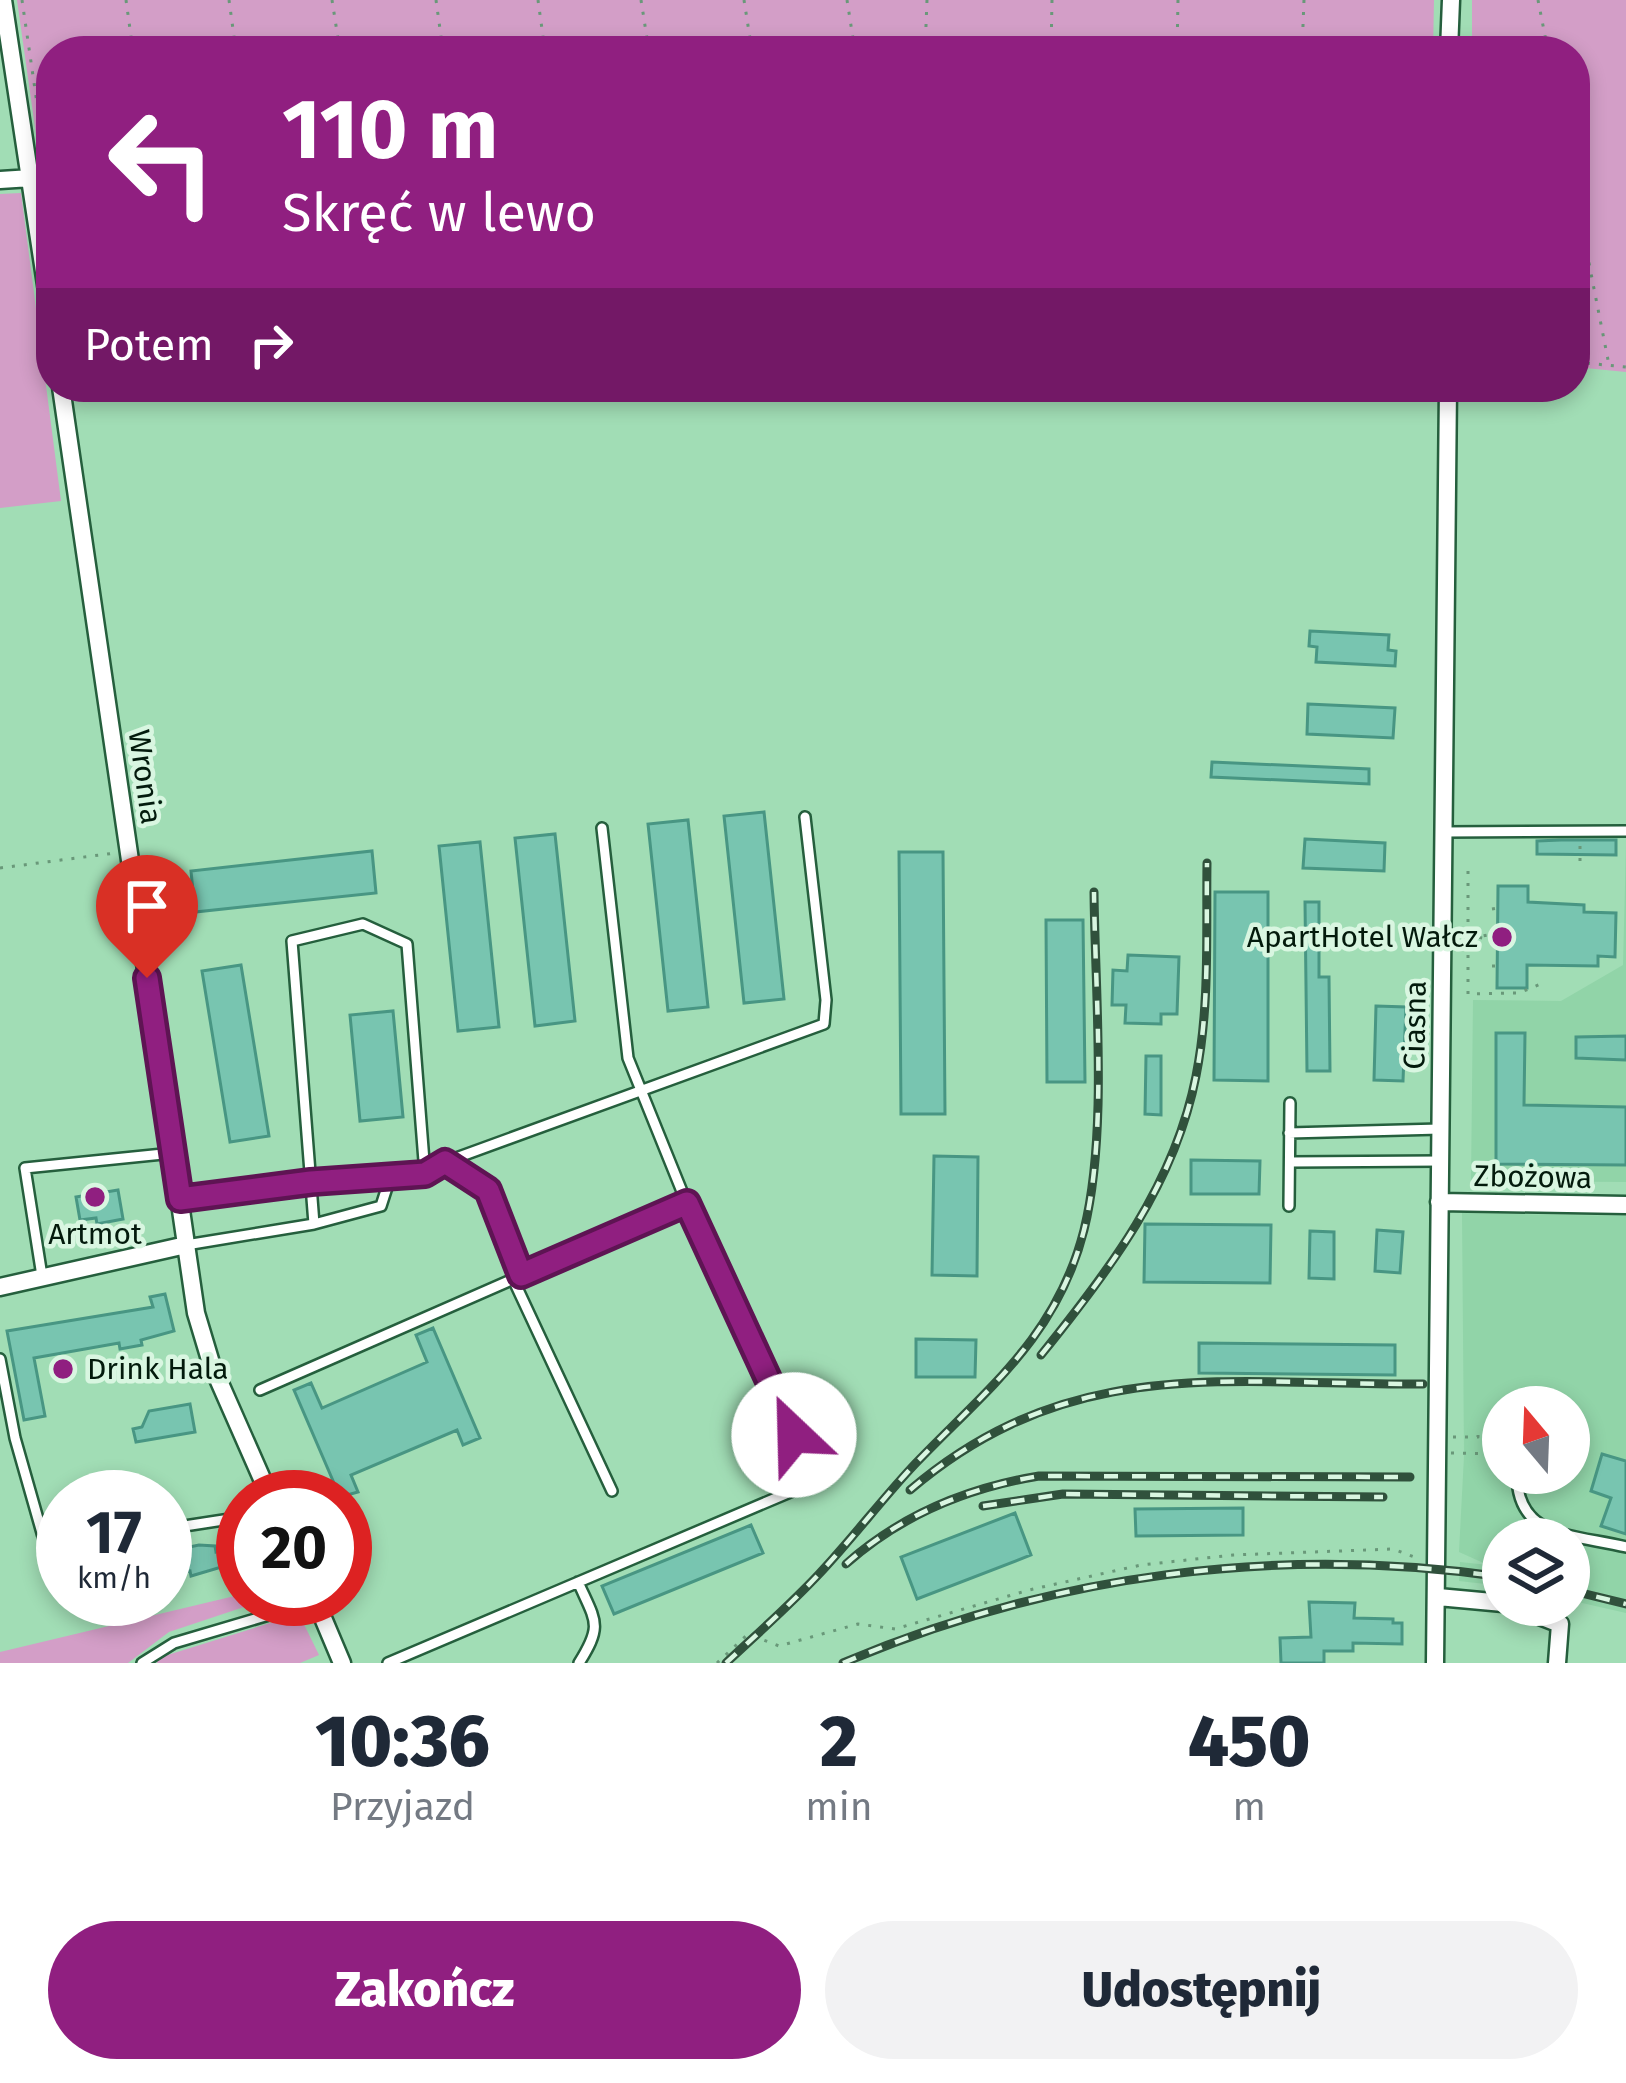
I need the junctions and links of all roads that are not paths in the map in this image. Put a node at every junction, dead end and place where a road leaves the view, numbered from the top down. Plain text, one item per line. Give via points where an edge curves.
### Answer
1 (3, 0) edge
2 (1451, 0) edge
3 (1450, 36) edge
4 (31, 178) junction
5 (0, 180) edge
6 (36, 213) edge
7 (63, 402) edge
8 (1448, 402) edge
9 (805, 817) dead end
10 (602, 828) dead end
11 (1626, 831) edge
12 (1444, 832) junction
13 (640, 1091) junction
14 (1290, 1103) dead end
15 (1441, 1129) junction
16 (1289, 1133) junction
17 (173, 1154) junction
18 (1440, 1161) junction
19 (445, 1162) junction
20 (1290, 1162) junction
21 (425, 1174) junction
22 (390, 1178) junction
23 (311, 1182) junction
24 (180, 1199) junction
25 (1439, 1202) junction
26 (687, 1203) junction
27 (1626, 1205) edge
28 (1289, 1206) dead end
29 (314, 1224) junction
30 (186, 1245) junction
31 (41, 1276) junction
32 (517, 1277) junction
33 (0, 1287) edge
34 (0, 1359) edge
35 (260, 1390) dead end
36 (258, 1470) edge
37 (612, 1491) dead end
38 (1516, 1494) edge
39 (36, 1513) edge
40 (1626, 1547) edge
41 (578, 1582) junction
42 (1438, 1597) junction
43 (1482, 1601) edge
44 (230, 1626) edge
45 (326, 1626) edge
46 (1560, 1626) edge
47 (142, 1663) edge
48 (342, 1663) edge
49 (388, 1663) edge
50 (579, 1663) edge
51 (1435, 1663) edge
52 (1557, 1663) edge

1 - 4 street
2 - 3 street
4 - 5 street
4 - 6 street
7 - 17 street, Wronia
8 - 12 street, Ciasna
9 - 13 lane via 824,1024
10 - 13 lane via 628,1058
11 - 12 lane
12 - 15 street, Ciasna
13 - 19 lane
13 - 26 lane
14 - 16 lane
15 - 16 lane
15 - 18 street, Ciasna
16 - 20 lane
17 - 24 street, Wronia
17 - 31 lane via 26,1168
18 - 20 lane
18 - 25 street, Ciasna
19 - 21 lane
19 - 32 lane via 488,1190
20 - 28 lane
21 - 22 lane
21 - 23 lane via 407,944 364,924 292,941
22 - 23 lane
22 - 29 lane via 380,1206
23 - 24 lane
23 - 29 lane
24 - 30 street, Wronia
25 - 27 street, Zbożowa
25 - 42 street, Ciasna
26 - 32 lane
26 - 41 lane via 808,1469 802,1487
29 - 30 lane
30 - 31 street
30 - 36 street, Wronia via 211,1363
31 - 33 street
32 - 35 lane
32 - 37 lane
34 - 39 lane
38 - 40 lane via 1525,1516
41 - 49 lane
41 - 50 lane via 597,1625
42 - 43 street
42 - 51 street, Ciasna
44 - 47 lane
45 - 48 street
46 - 52 street

